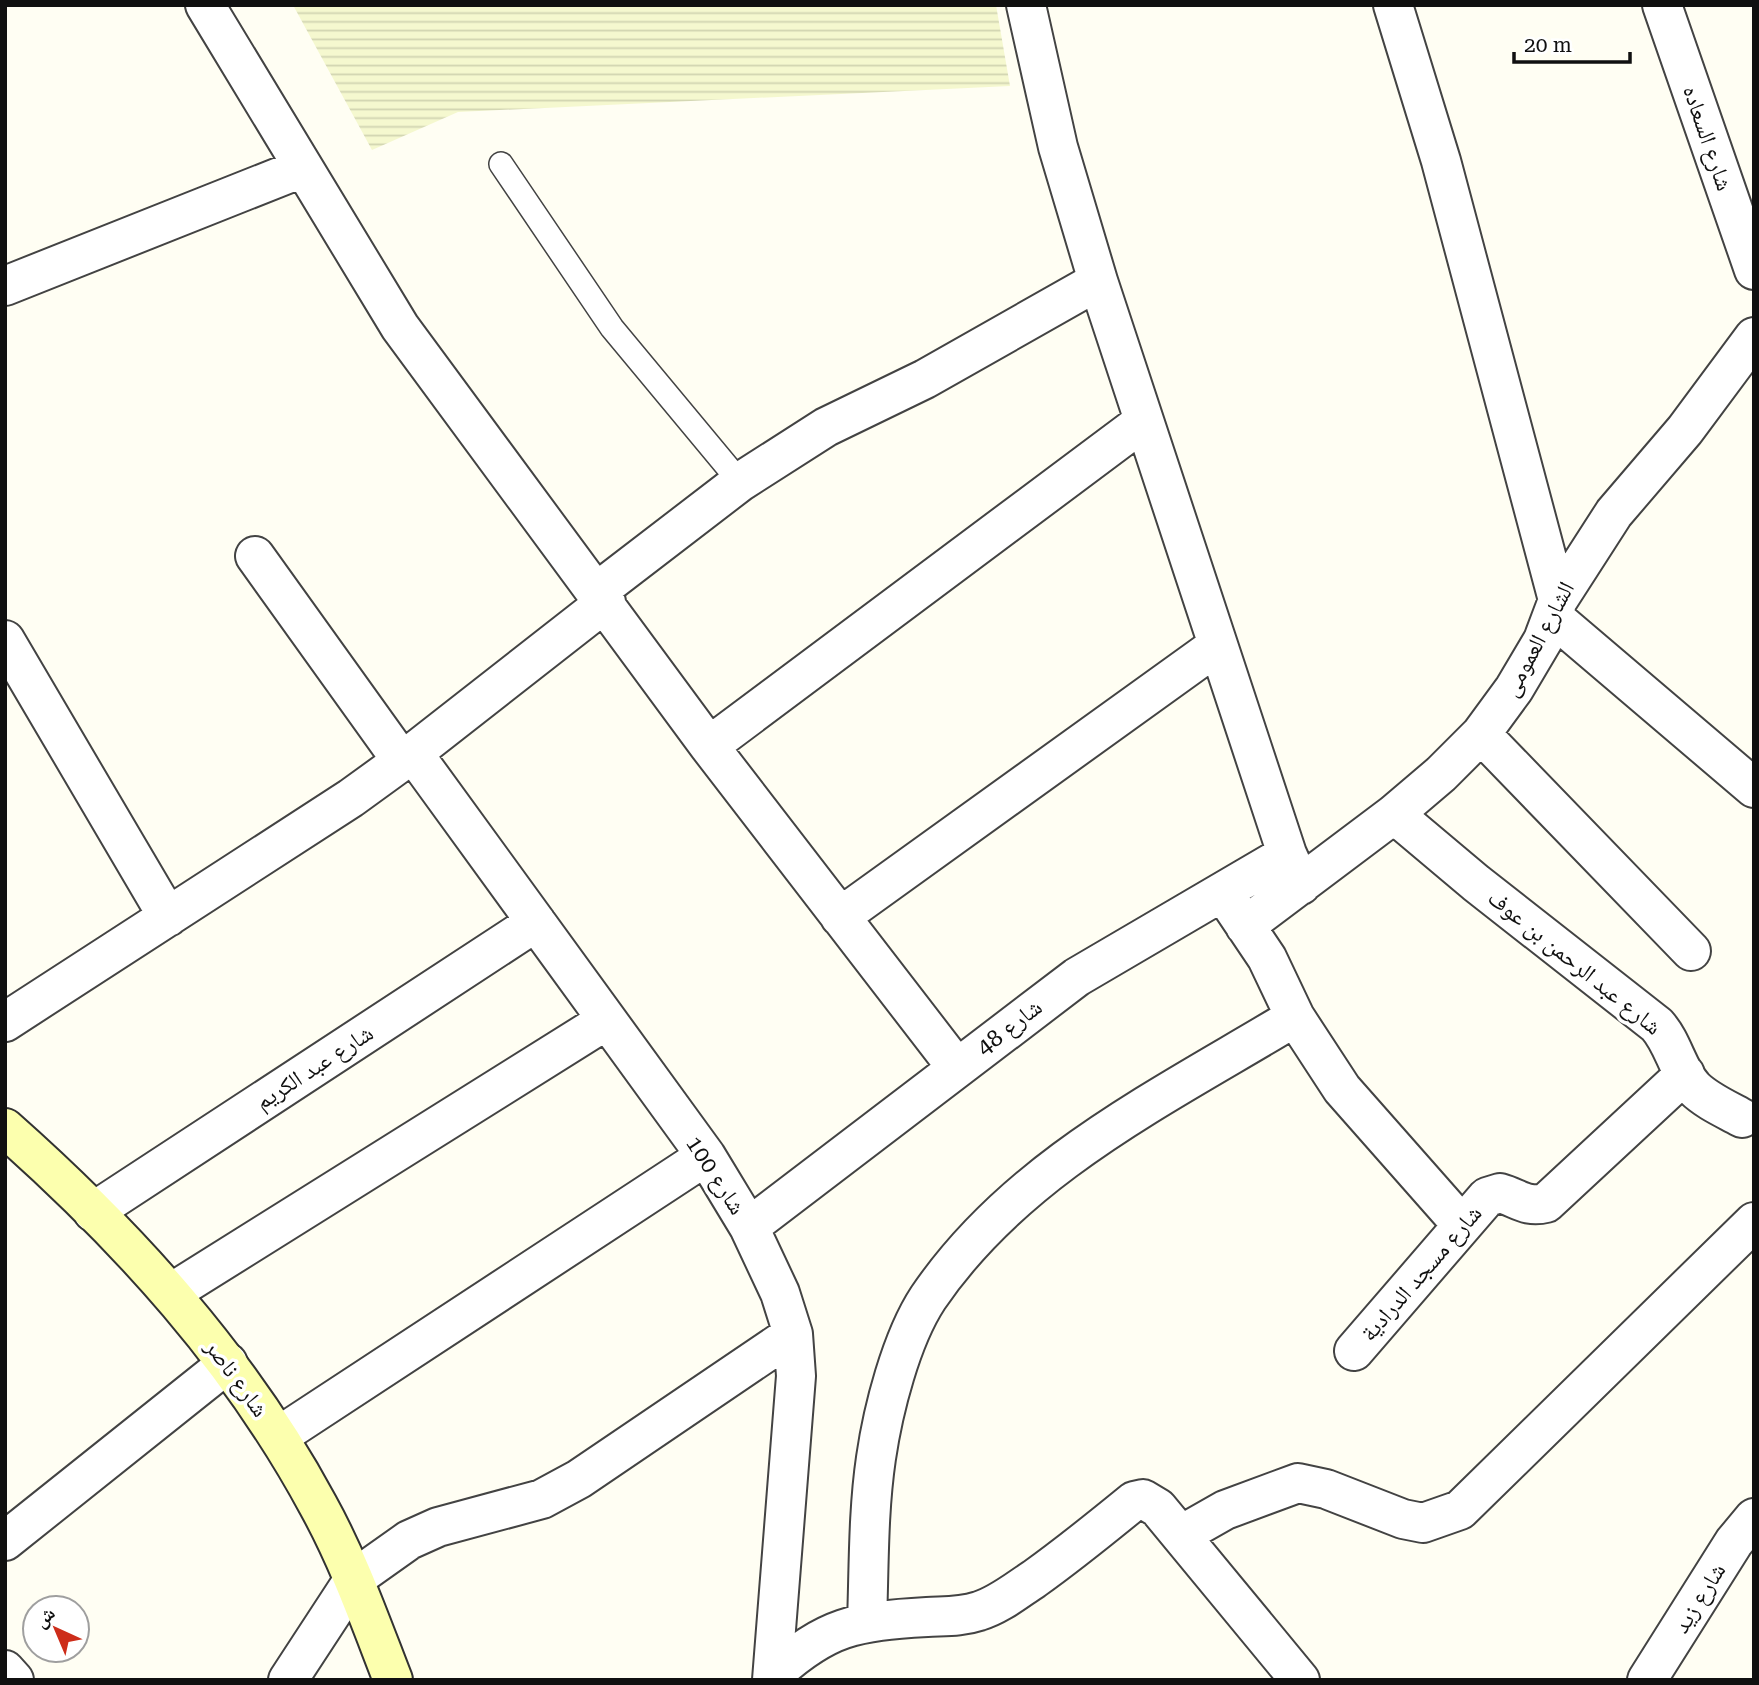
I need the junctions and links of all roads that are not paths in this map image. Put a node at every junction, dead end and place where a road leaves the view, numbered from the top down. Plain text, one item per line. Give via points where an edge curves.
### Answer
1 (205, 5) edge
2 (1026, 5) edge
3 (1393, 5) edge
4 (1662, 5) edge
5 (501, 164) dead end
6 (302, 168) junction
7 (1754, 270) edge
8 (1098, 281) junction
9 (5, 286) edge
10 (1754, 337) edge
11 (1144, 421) junction
12 (740, 482) junction
13 (255, 556) dead end
14 (602, 596) junction
15 (1555, 608) junction
16 (5, 640) edge
17 (1218, 645) junction
18 (1481, 734) junction
19 (709, 746) junction
20 (407, 757) junction
21 (1754, 788) edge
22 (1395, 814) junction
23 (1294, 869) junction
24 (1223, 892) junction
25 (168, 917) junction
26 (840, 917) junction
27 (536, 922) junction
28 (1245, 926) junction
29 (1690, 951) dead end
30 (1295, 1017) junction
31 (607, 1020) junction
32 (5, 1022) edge
33 (957, 1068) junction
34 (1685, 1074) junction
35 (1742, 1118) dead end
36 (5, 1128) edge
37 (706, 1156) junction
38 (93, 1212) junction
39 (1754, 1222) edge
40 (1462, 1225) junction
41 (749, 1227) junction
42 (171, 1293) junction
43 (793, 1334) junction
44 (1354, 1351) dead end
45 (228, 1363) junction
46 (279, 1436) junction
47 (1754, 1518) edge
48 (1181, 1535) junction
49 (5, 1541) edge
50 (354, 1579) junction
51 (867, 1622) junction
52 (5, 1670) edge
53 (772, 1678) edge
54 (14, 1680) edge
55 (288, 1680) edge
56 (393, 1680) edge
57 (1300, 1680) edge
58 (1647, 1680) edge

1 - 6 street
2 - 8 street via 1058,147
3 - 15 street via 1441,161
4 - 7 street, شارع السعاده
5 - 12 lane via 612,328
6 - 9 street
6 - 14 street via 400,327
8 - 11 street
8 - 12 street via 925,379 826,427
10 - 15 street, الشارع العمومى via 1685,430 1614,513
11 - 17 street
11 - 19 street
12 - 14 street
13 - 20 street, شارع 100
14 - 19 street
14 - 20 street
15 - 18 street, الشارع العمومى via 1543,640
15 - 21 street
16 - 25 street
17 - 23 street
17 - 26 street
18 - 22 street, الشارع العمومى
18 - 29 street
19 - 26 street
20 - 25 street
20 - 27 street, شارع 100
22 - 23 street, الشارع العمومى
22 - 34 street, شارع عبد الرحمن بن عوف via 1657,1025 1674,1047
23 - 24 street, شارع 48
23 - 28 street, الشارع العمومى
24 - 28 street
24 - 33 street, شارع 48 via 1077,977
25 - 32 street
26 - 33 street
27 - 31 street, شارع 100
27 - 38 street, شارع عبد الكريم
28 - 30 street via 1267,958
30 - 40 street via 1342,1089
30 - 51 street via 1064,1159 1013,1201 967,1248 927,1300 895,1377 876,1459
31 - 37 street, شارع 100
31 - 42 street
33 - 41 street, شارع 48
34 - 35 street, شارع عبد الرحمن بن عوف via 1704,1097
34 - 40 street, شارع مسجد الدرادية via 1557,1196 1533,1206 1500,1193 1487,1197
36 - 38 street, شارع ناصر
37 - 41 street, شارع 100
37 - 46 street
38 - 42 street, شارع ناصر
39 - 48 street via 1460,1510 1423,1523 1298,1483 1225,1510
40 - 44 street, شارع مسجد الدرادية
41 - 43 street, شارع 100 via 780,1293
42 - 45 street, شارع ناصر
43 - 50 street via 579,1479 510,1510 438,1527 409,1540
43 - 53 street, شارع 100 via 796,1376
45 - 46 street, شارع ناصر
45 - 49 street
46 - 50 street, شارع ناصر
47 - 58 street, شارع زيد
48 - 51 street via 1151,1502 1134,1501 1068,1556 981,1611 956,1617
48 - 57 street
50 - 55 street
50 - 56 street, شارع ناصر
51 - 53 street via 823,1636
52 - 54 street

